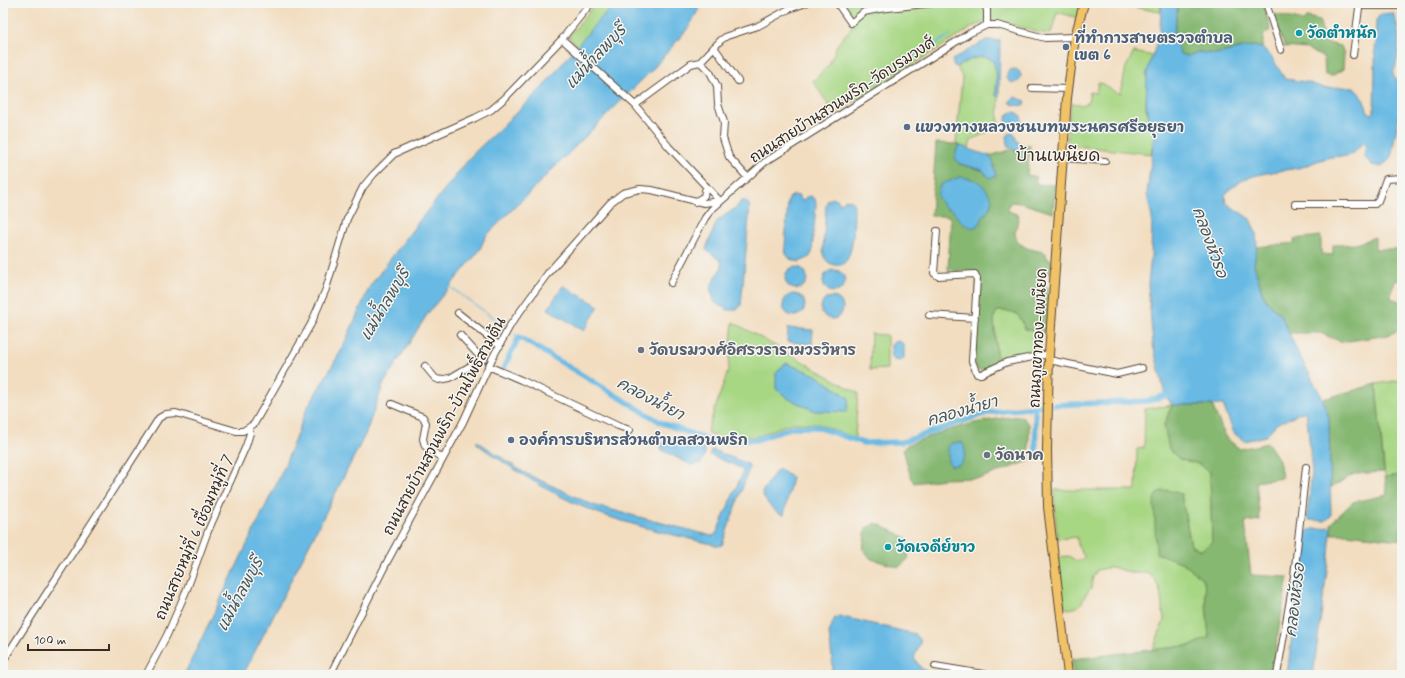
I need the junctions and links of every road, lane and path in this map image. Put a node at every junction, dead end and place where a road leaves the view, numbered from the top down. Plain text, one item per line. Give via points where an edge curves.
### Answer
1 (591, 3) edge
2 (806, 3) edge
3 (837, 3) edge
4 (934, 3) edge
5 (984, 3) edge
6 (1084, 3) edge
7 (1266, 3) edge
8 (1402, 6) edge
9 (987, 25) junction
10 (1075, 36) junction
11 (562, 39) junction
12 (714, 47) junction
13 (1281, 50) dead end
14 (1353, 55) dead end
15 (700, 62) junction
16 (738, 81) dead end
17 (1032, 88) dead end
18 (1068, 90) junction
19 (633, 104) junction
20 (1063, 158) junction
21 (1105, 162) dead end
22 (747, 177) junction
23 (1402, 178) edge
24 (706, 186) junction
25 (720, 201) junction
26 (695, 202) junction
27 (1295, 204) dead end
28 (937, 230) dead end
29 (671, 283) dead end
30 (458, 313) dead end
31 (929, 315) dead end
32 (975, 318) junction
33 (460, 335) dead end
34 (500, 346) junction
35 (1049, 357) junction
36 (482, 359) junction
37 (492, 359) junction
38 (425, 366) dead end
39 (488, 366) junction
40 (1142, 368) dead end
41 (392, 404) dead end
42 (249, 428) junction
43 (630, 430) dead end
44 (443, 458) junction
45 (1306, 467) dead end
46 (3, 661) edge
47 (935, 666) dead end
48 (146, 675) edge
49 (330, 675) edge
50 (989, 675) edge
51 (1068, 675) edge
52 (1277, 675) edge

1 - 11 street
2 - 12 street via 758,26 727,36
3 - 4 street via 851,23 864,12 879,8
5 - 9 street via 987,10
6 - 10 main road, ถนนภูเขาทอง-เพนียด
7 - 13 street
8 - 14 street via 1361,6
9 - 10 street via 997,25 1045,38
9 - 22 street, ถนนสายบ้านสวนพริก-วัดบรมวงศ์ via 970,33 782,150
10 - 18 main road, ถนนภูเขาทอง-เพนียด
11 - 19 street
11 - 42 street via 491,110 394,154 363,187 347,219 326,289 311,324 254,424
12 - 15 street
12 - 16 street
15 - 19 street via 691,64
15 - 22 street via 710,72 717,86 718,104 724,122 723,138 729,157
17 - 18 street
18 - 20 main road, ถนนภูเขาทอง-เพนียด
19 - 24 street
20 - 21 street
20 - 35 main road, ถนนภูเขาทอง-เพนียด
22 - 25 street, ถนนสายบ้านสวนพริก-วัดบรมวงศ์
23 - 27 street via 1386,179 1375,204
24 - 25 street
24 - 26 street via 704,196
25 - 26 street, ถนนสายบ้านสวนพริก-บ้านโพธิ์สามต้น
25 - 29 street, ถนนสายบ้านสวนพริก-วัดบรมวงศ์ via 705,218
26 - 34 street, ถนนสายบ้านสวนพริก-บ้านโพธิ์สามต้น via 652,190 640,189 623,193 610,203 548,273 511,324
28 - 32 street via 934,273 938,276 975,274
30 - 34 street
31 - 32 street
32 - 35 street via 972,362 977,374 1007,362
33 - 36 street
34 - 37 street, ถนนสายบ้านสวนพริก-บ้านโพธิ์สามต้น
35 - 40 street via 1117,374
35 - 51 main road, ถนนภูเขาทอง-เพนียด via 1048,507
36 - 37 street
36 - 38 street via 446,379 435,378
37 - 39 street, ถนนสายบ้านสวนพริก-บ้านโพธิ์สามต้น
39 - 43 street
39 - 44 street, ถนนสายบ้านสวนพริก-บ้านโพธิ์สามต้น via 463,422
41 - 44 street via 423,417 426,423 423,439 425,446
42 - 46 street via 236,431 176,413 159,418
42 - 48 street, ถนนสายหมู่ที่ 6 เชื่อมหมู่ที่ 7 via 246,446 208,531 187,589
44 - 49 street, ถนนสายบ้านสวนพริก-บ้านโพธิ์สามต้น
45 - 52 street via 1294,576
47 - 50 street

